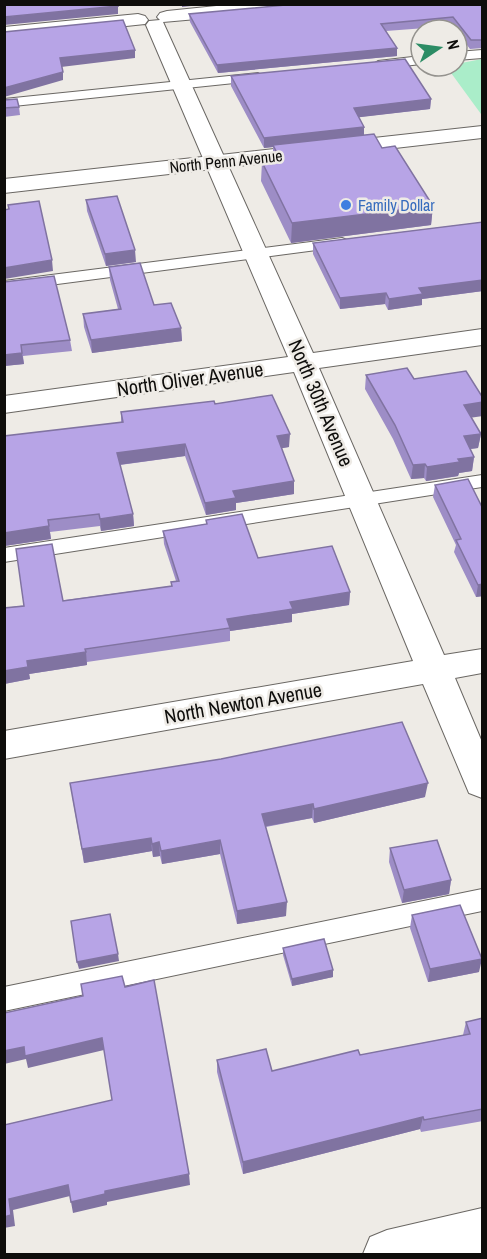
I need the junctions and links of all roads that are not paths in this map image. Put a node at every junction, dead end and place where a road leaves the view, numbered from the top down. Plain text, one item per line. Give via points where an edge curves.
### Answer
1 (299, 4) edge
2 (152, 16) edge
3 (4, 33) edge
4 (409, 61) edge
5 (362, 66) edge
6 (266, 76) edge
7 (183, 85) junction
8 (4, 103) edge
9 (483, 132) edge
10 (217, 162) junction
11 (4, 186) edge
12 (354, 242) edge
13 (257, 253) junction
14 (4, 286) edge
15 (483, 337) edge
16 (303, 363) junction
17 (4, 405) edge
18 (483, 481) edge
19 (362, 499) junction
20 (4, 555) edge
21 (483, 661) edge
22 (433, 669) junction
23 (4, 745) edge
24 (483, 783) edge
25 (483, 900) edge
26 (4, 999) edge
27 (483, 1231) edge
28 (387, 1254) edge

1 - 2 street
2 - 3 street
2 - 7 street, North 30th Avenue
4 - 5 lane
6 - 7 lane
7 - 8 lane
7 - 10 street, North 30th Avenue
9 - 10 street, North Penn Avenue
10 - 11 street, North Penn Avenue
10 - 13 street, North 30th Avenue
12 - 13 lane
13 - 14 lane
13 - 16 street, North 30th Avenue
15 - 16 street, North Oliver Avenue
16 - 17 street, North Oliver Avenue
16 - 19 street, North 30th Avenue
18 - 19 lane
19 - 20 lane
19 - 22 street, North 30th Avenue
21 - 22 street, North Newton Avenue
22 - 23 street, North Newton Avenue
22 - 24 street, North 30th Avenue
25 - 26 lane
27 - 28 street

